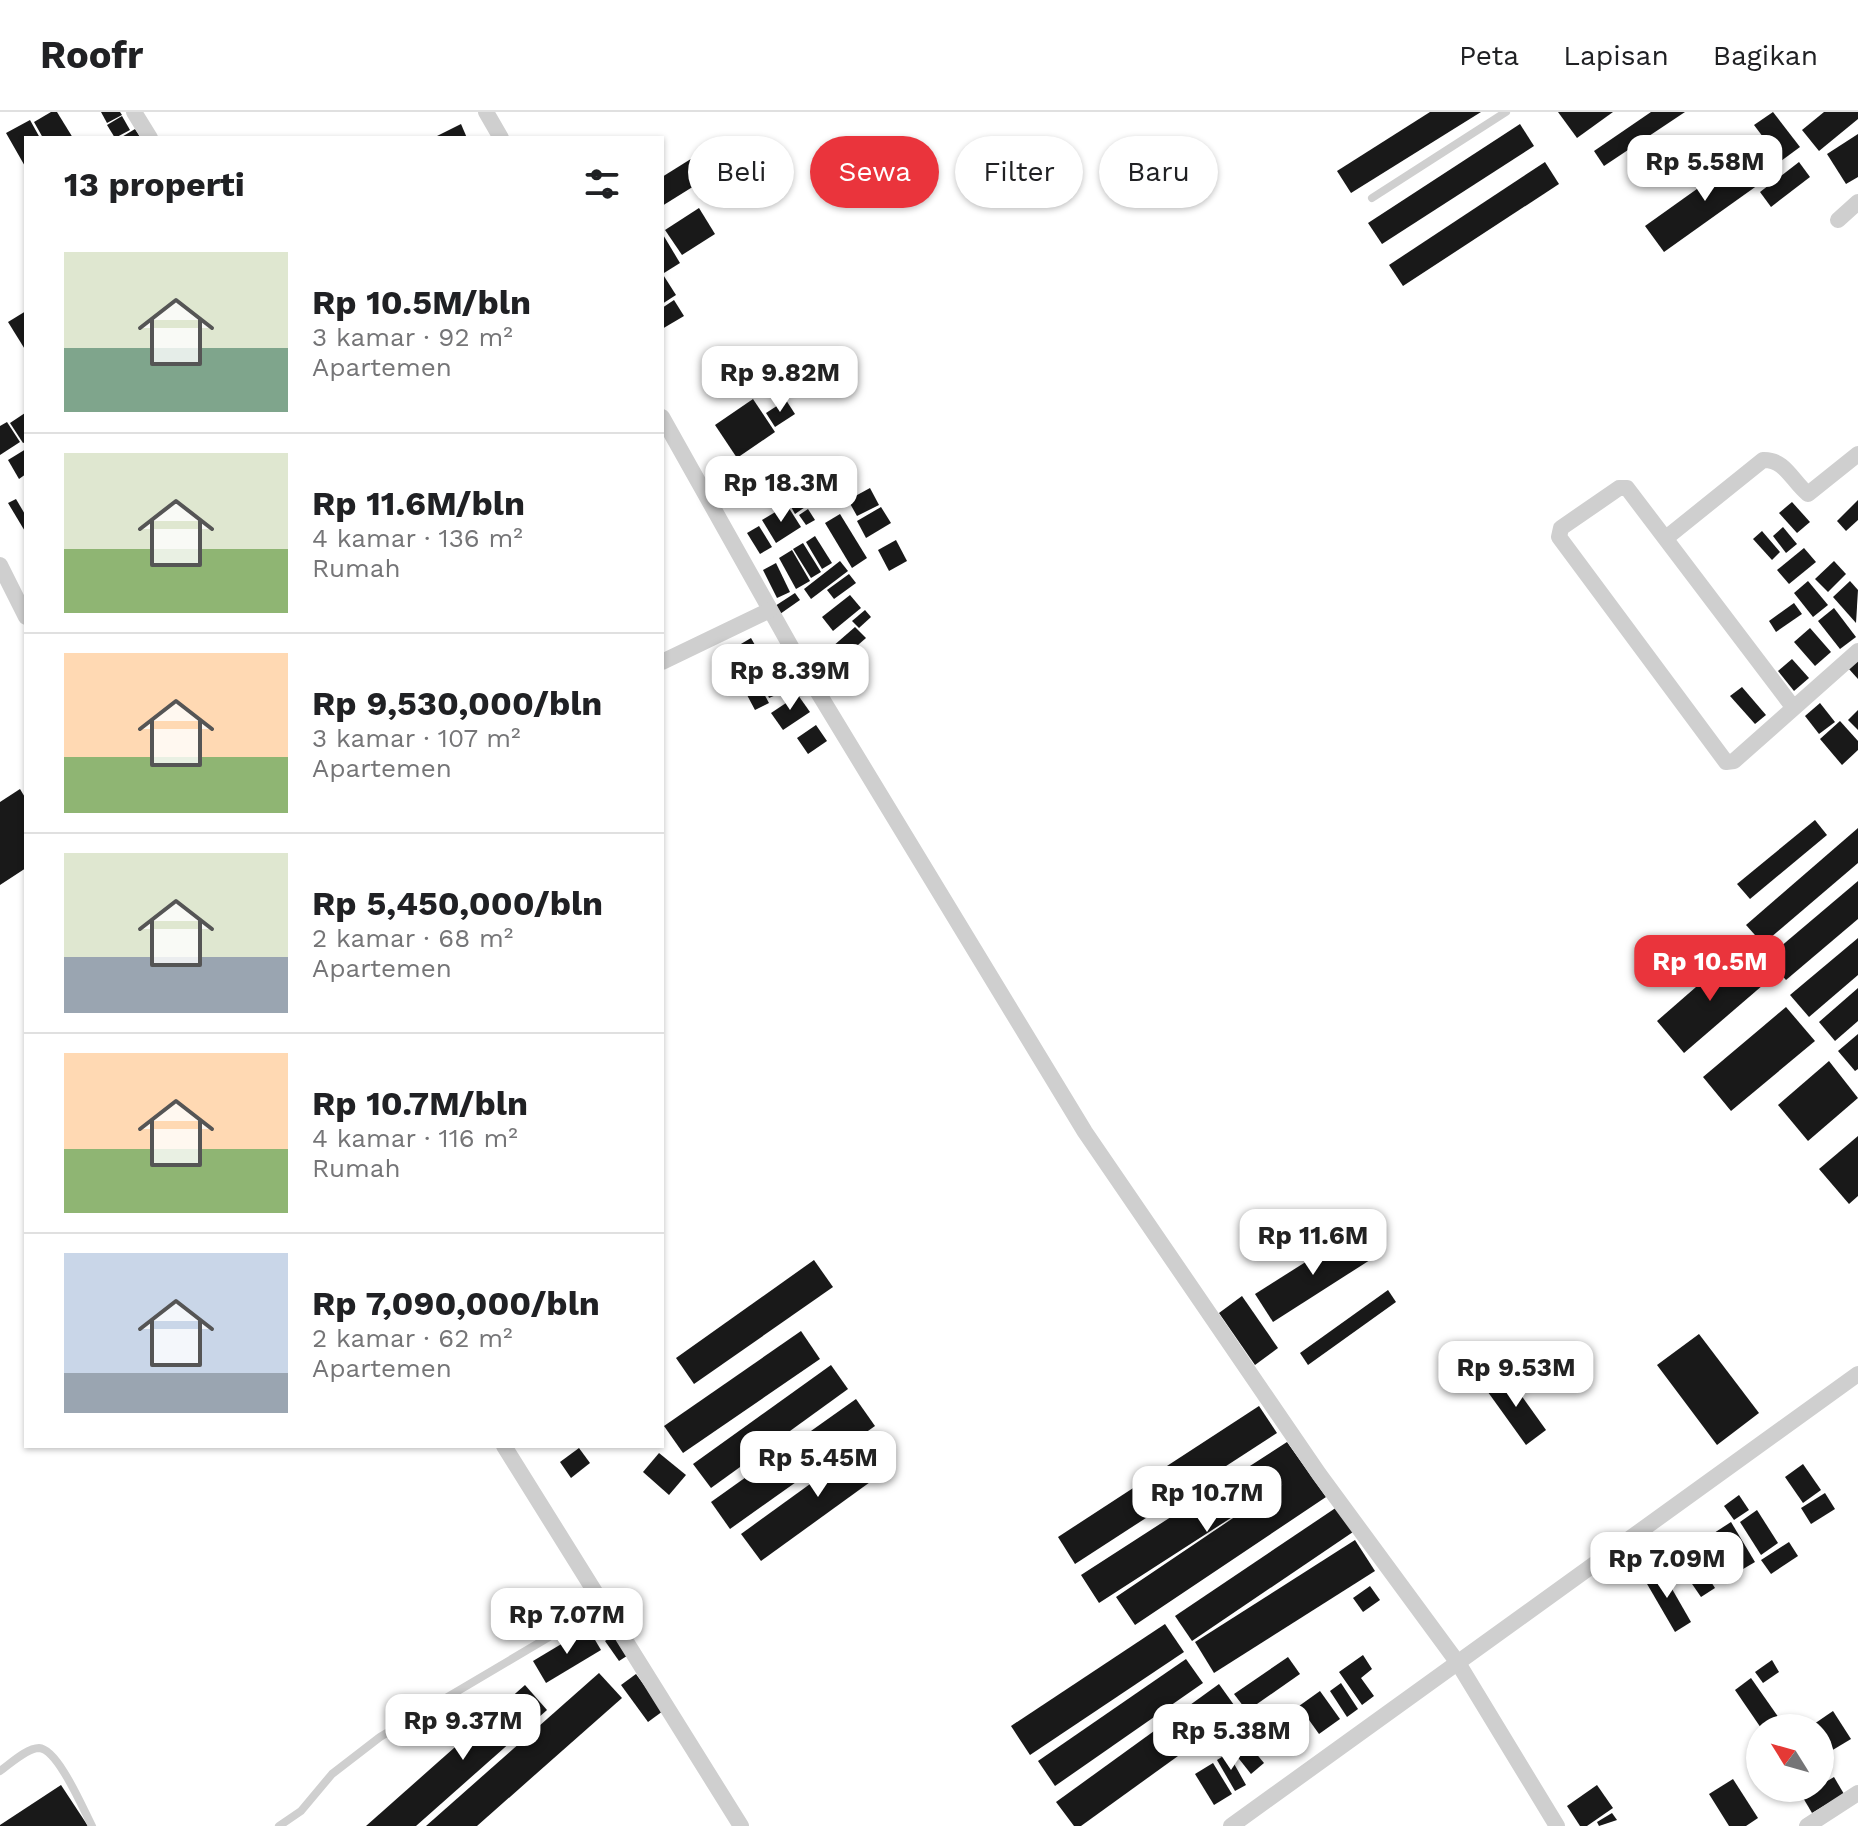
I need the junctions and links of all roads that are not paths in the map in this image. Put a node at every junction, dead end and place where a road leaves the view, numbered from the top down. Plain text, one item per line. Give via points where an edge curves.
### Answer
1 (134, 112) edge
2 (486, 112) edge
3 (1506, 112) edge
4 (149, 136) edge
5 (500, 136) edge
6 (1372, 198) dead end
7 (1858, 202) edge
8 (1838, 220) dead end
9 (664, 421) edge
10 (1858, 454) edge
11 (1666, 538) junction
12 (0, 565) edge
13 (770, 610) junction
14 (24, 613) edge
15 (1858, 651) edge
16 (664, 661) edge
17 (1793, 707) junction
18 (1858, 1374) edge
19 (505, 1448) edge
20 (603, 1605) junction
21 (1458, 1663) junction
22 (0, 1771) edge
23 (1858, 1793) edge
24 (1832, 1819) edge
25 (92, 1826) edge
26 (279, 1826) edge
27 (741, 1826) edge
28 (1231, 1826) edge
29 (1557, 1826) edge
30 (1807, 1826) edge

1 - 4 street
2 - 5 street
3 - 6 lane
7 - 8 street
9 - 13 street
10 - 11 street via 1808,494 1781,464 1763,460
11 - 17 street
11 - 17 street via 1627,488 1619,488 1558,533 1720,758 1734,761
12 - 14 street
13 - 16 street
13 - 21 street via 1085,1132 1319,1474
15 - 17 street
18 - 21 street
19 - 20 street
20 - 26 lane via 380,1737
20 - 27 street
21 - 28 street
21 - 29 street
22 - 25 lane via 32,1750 46,1750 57,1760
23 - 24 street
24 - 30 street

